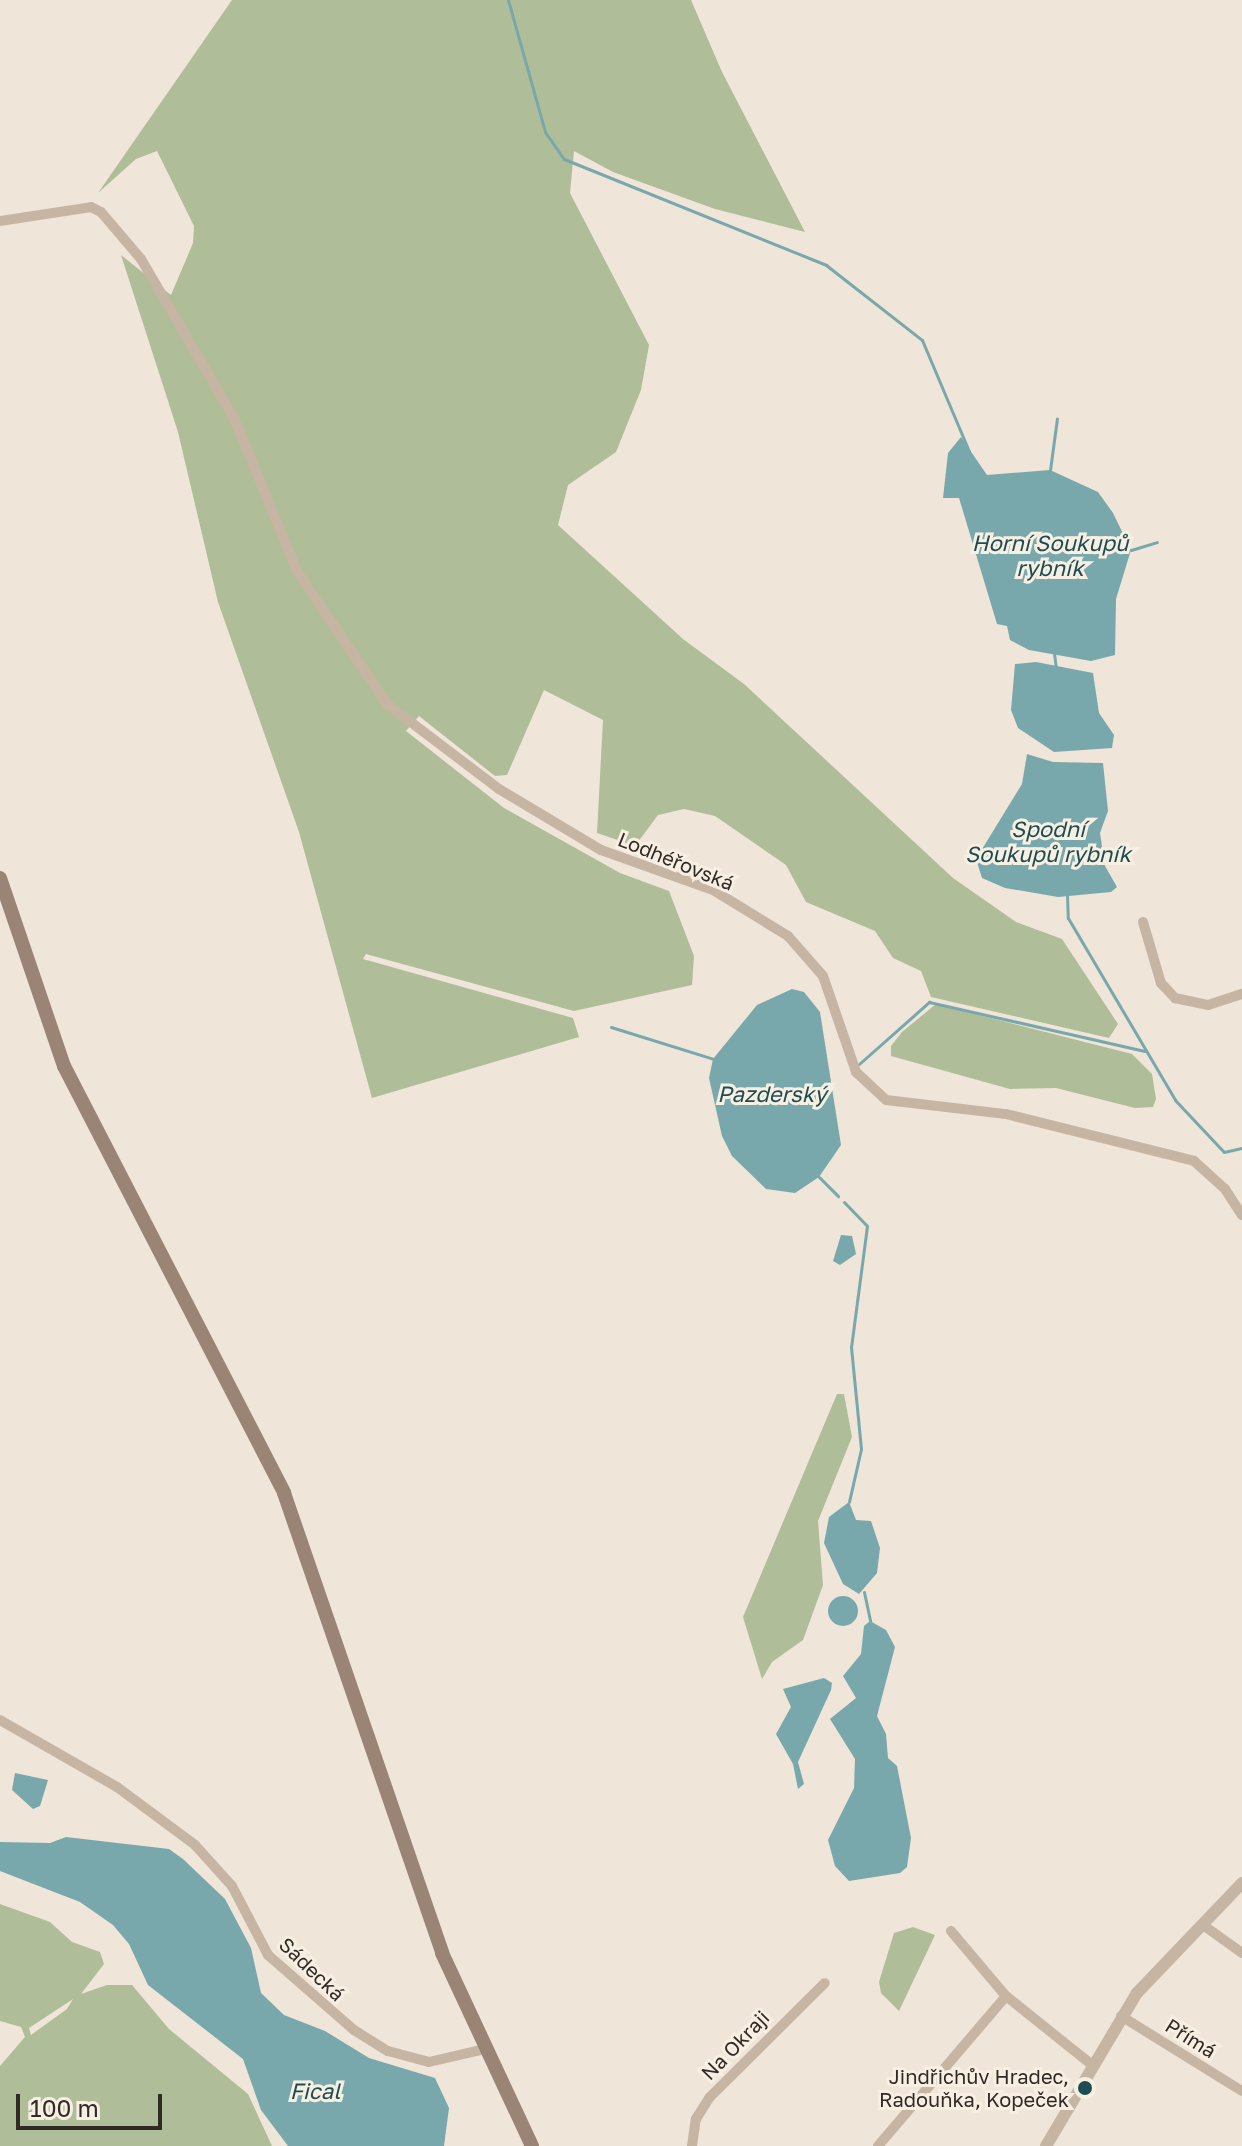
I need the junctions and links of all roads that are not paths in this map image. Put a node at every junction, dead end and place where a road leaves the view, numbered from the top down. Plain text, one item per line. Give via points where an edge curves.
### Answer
1 (0, 221) edge
2 (0, 878) edge
3 (1143, 922) dead end
4 (1242, 994) edge
5 (1242, 1215) edge
6 (0, 1720) edge
7 (1242, 1883) edge
8 (1203, 1925) junction
9 (951, 1931) dead end
10 (1242, 1953) edge
11 (825, 1983) dead end
12 (1006, 1996) junction
13 (1121, 2016) junction
14 (485, 2049) junction
15 (1092, 2065) junction
16 (1242, 2091) edge
17 (532, 2146) edge
18 (692, 2146) edge
19 (878, 2146) edge
20 (1046, 2146) edge

1 - 5 street, Lodhéřovská via 91,207 141,259 234,418 297,571 387,704 499,789 601,850 713,890 788,936 823,976 856,1072 886,1100 1006,1114 1194,1161 1225,1189
2 - 14 main road via 64,1066 284,1493 442,1953
3 - 4 street via 1161,983 1175,998 1208,1005
6 - 14 street, Sádecká via 117,1787 195,1845 232,1886 268,1955 354,2030 388,2051 429,2062
7 - 8 street
8 - 10 street
8 - 13 street
9 - 12 street
11 - 18 street, Na Okraji via 709,2098 696,2119
12 - 15 street
12 - 19 street
13 - 15 street
13 - 16 street, Přímá
14 - 17 main road
15 - 20 street

